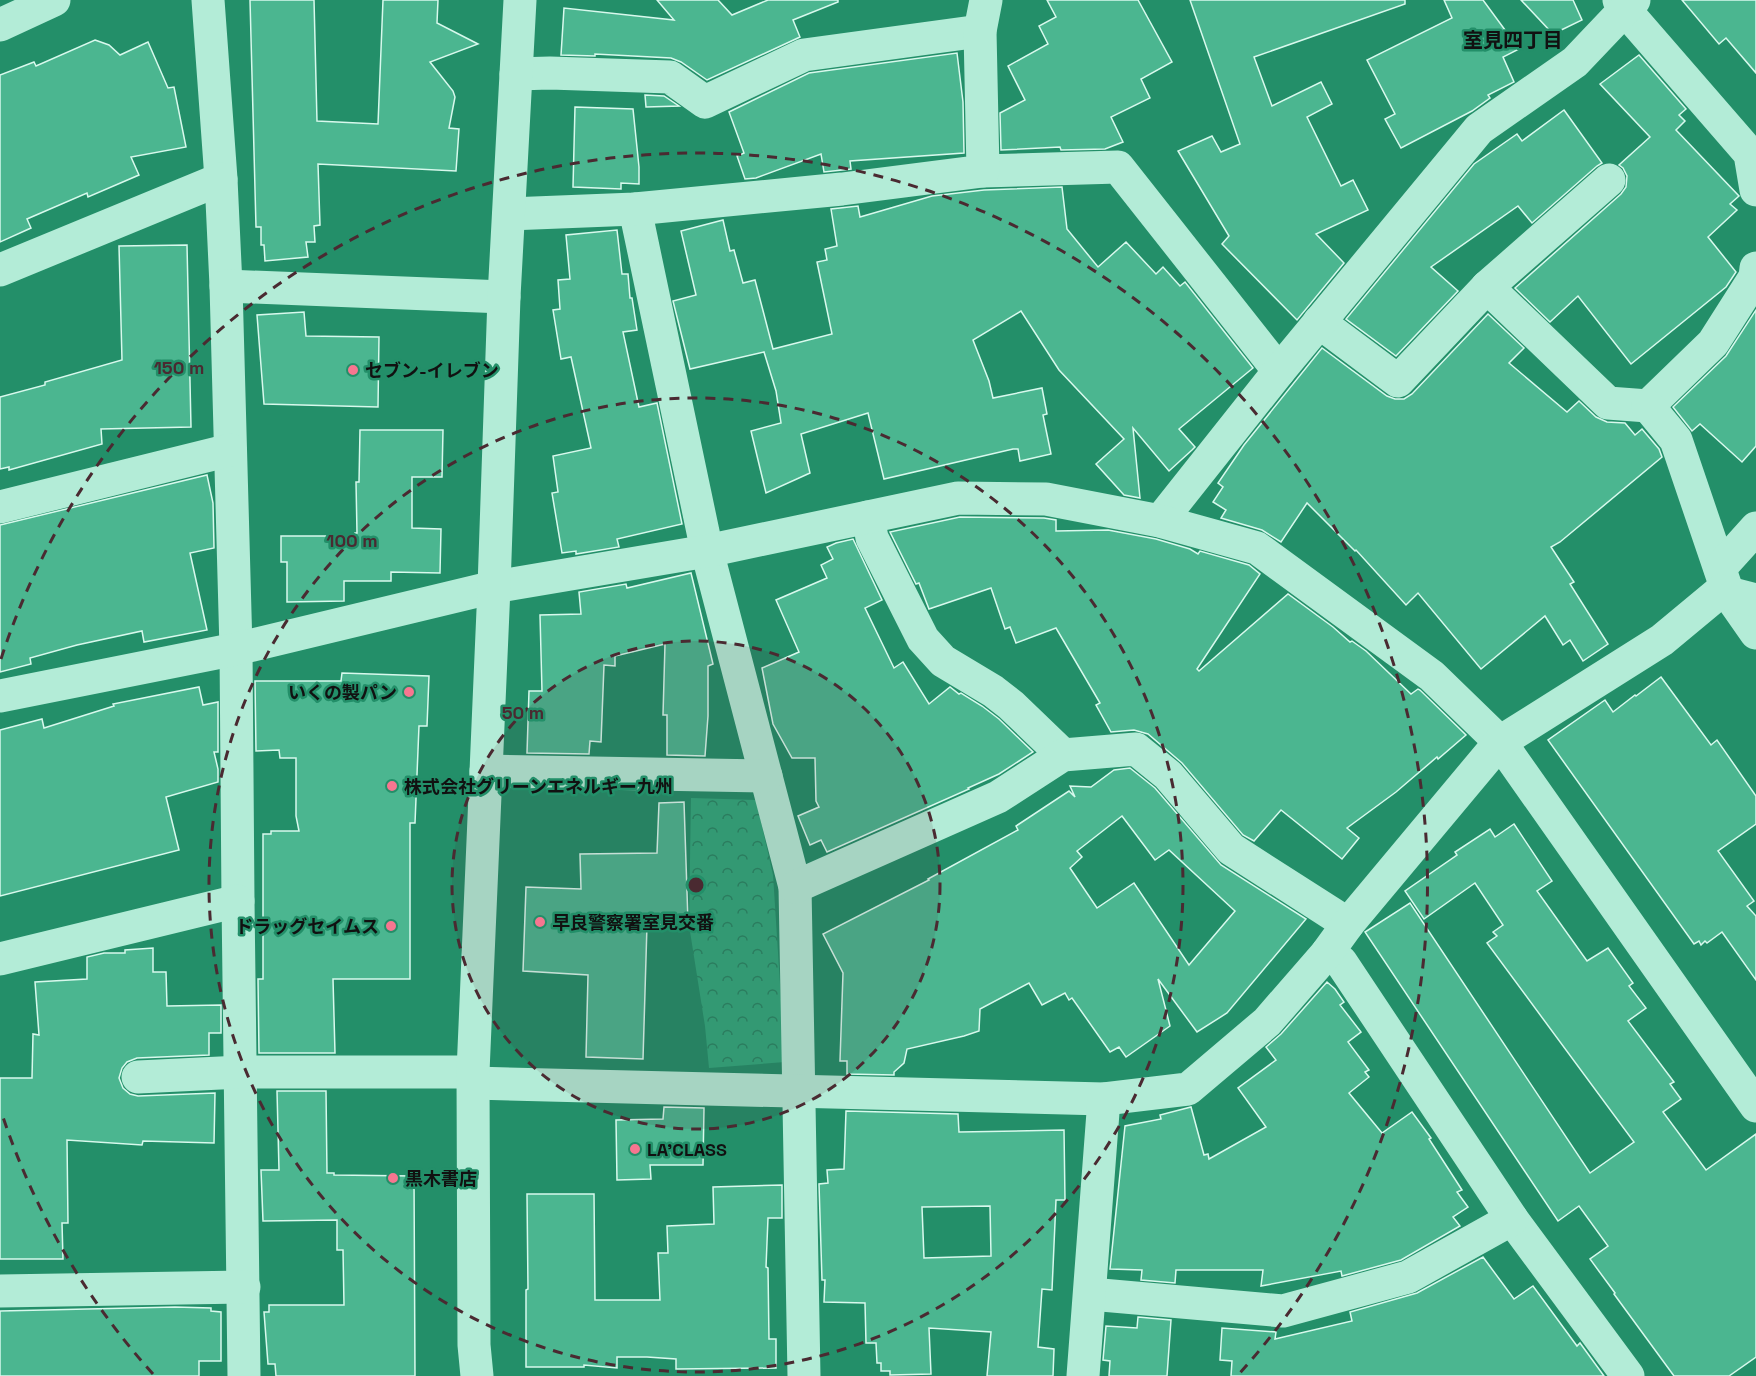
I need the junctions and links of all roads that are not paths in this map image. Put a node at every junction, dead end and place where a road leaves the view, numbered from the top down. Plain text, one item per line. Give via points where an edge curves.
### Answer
1 (54, 0) edge
2 (208, 0) edge
3 (520, 0) edge
4 (1626, 3) edge
5 (983, 15) edge
6 (0, 25) edge
7 (516, 74) junction
8 (1753, 152) edge
9 (983, 171) junction
10 (221, 178) junction
11 (1609, 180) dead end
12 (1756, 190) edge
13 (635, 208) junction
14 (509, 214) junction
15 (1756, 268) edge
16 (0, 270) edge
17 (226, 286) junction
18 (1487, 287) junction
19 (504, 297) junction
20 (1319, 322) junction
21 (1279, 371) junction
22 (1648, 406) junction
23 (230, 450) junction
24 (0, 507) edge
25 (868, 517) junction
26 (1160, 521) junction
27 (1756, 528) edge
28 (707, 550) junction
29 (494, 587) junction
30 (1735, 587) edge
31 (1756, 633) edge
32 (236, 649) junction
33 (0, 696) edge
34 (1500, 742) junction
35 (1063, 756) junction
36 (486, 771) junction
37 (766, 776) junction
38 (795, 887) junction
39 (238, 901) junction
40 (1348, 924) junction
41 (1327, 953) junction
42 (0, 959) edge
43 (241, 1072) junction
44 (138, 1077) dead end
45 (473, 1077) junction
46 (799, 1091) junction
47 (1104, 1099) junction
48 (1756, 1106) edge
49 (1512, 1219) junction
50 (244, 1287) junction
51 (0, 1291) edge
52 (1090, 1294) junction
53 (244, 1376) edge
54 (477, 1376) edge
55 (804, 1376) edge
56 (1083, 1376) edge
57 (1628, 1376) edge

1 - 6 street
2 - 10 street
3 - 7 street
4 - 8 street
4 - 20 street via 1575,62 1479,129
5 - 7 street via 804,55 705,102 670,77
5 - 9 street
7 - 14 street
8 - 12 street
9 - 13 street
9 - 21 street via 1118,167
10 - 16 street
10 - 17 street
11 - 18 street
13 - 14 street
13 - 28 street
14 - 19 street
15 - 22 street via 1755,277 1713,343
17 - 19 street
17 - 23 street
18 - 20 street via 1398,381
18 - 22 street via 1608,403
19 - 29 street
20 - 21 street
21 - 26 street
22 - 30 street via 1676,440
23 - 24 street
23 - 32 street
25 - 26 street via 958,498 1046,499
25 - 28 street
25 - 35 street via 872,538 923,639 943,661 1011,705
26 - 34 street via 1257,548 1432,676
27 - 30 street
28 - 29 street
28 - 37 street
29 - 32 street
29 - 36 street
30 - 31 street
30 - 34 street via 1721,591 1662,640
32 - 33 street
32 - 39 street
34 - 40 street
34 - 48 street
35 - 38 street via 998,797
35 - 40 street via 1136,749 1168,775 1231,849
36 - 37 street
36 - 45 street
37 - 38 street
38 - 46 street
39 - 42 street
39 - 43 street
40 - 41 street
41 - 47 street via 1267,1022 1188,1089
41 - 49 street via 1341,962
43 - 44 street
43 - 45 street
43 - 50 street
45 - 46 street
45 - 54 street
46 - 47 street
46 - 55 street
47 - 52 street
49 - 52 street via 1408,1277 1284,1311
49 - 57 street
50 - 51 street
50 - 53 street
52 - 56 street

